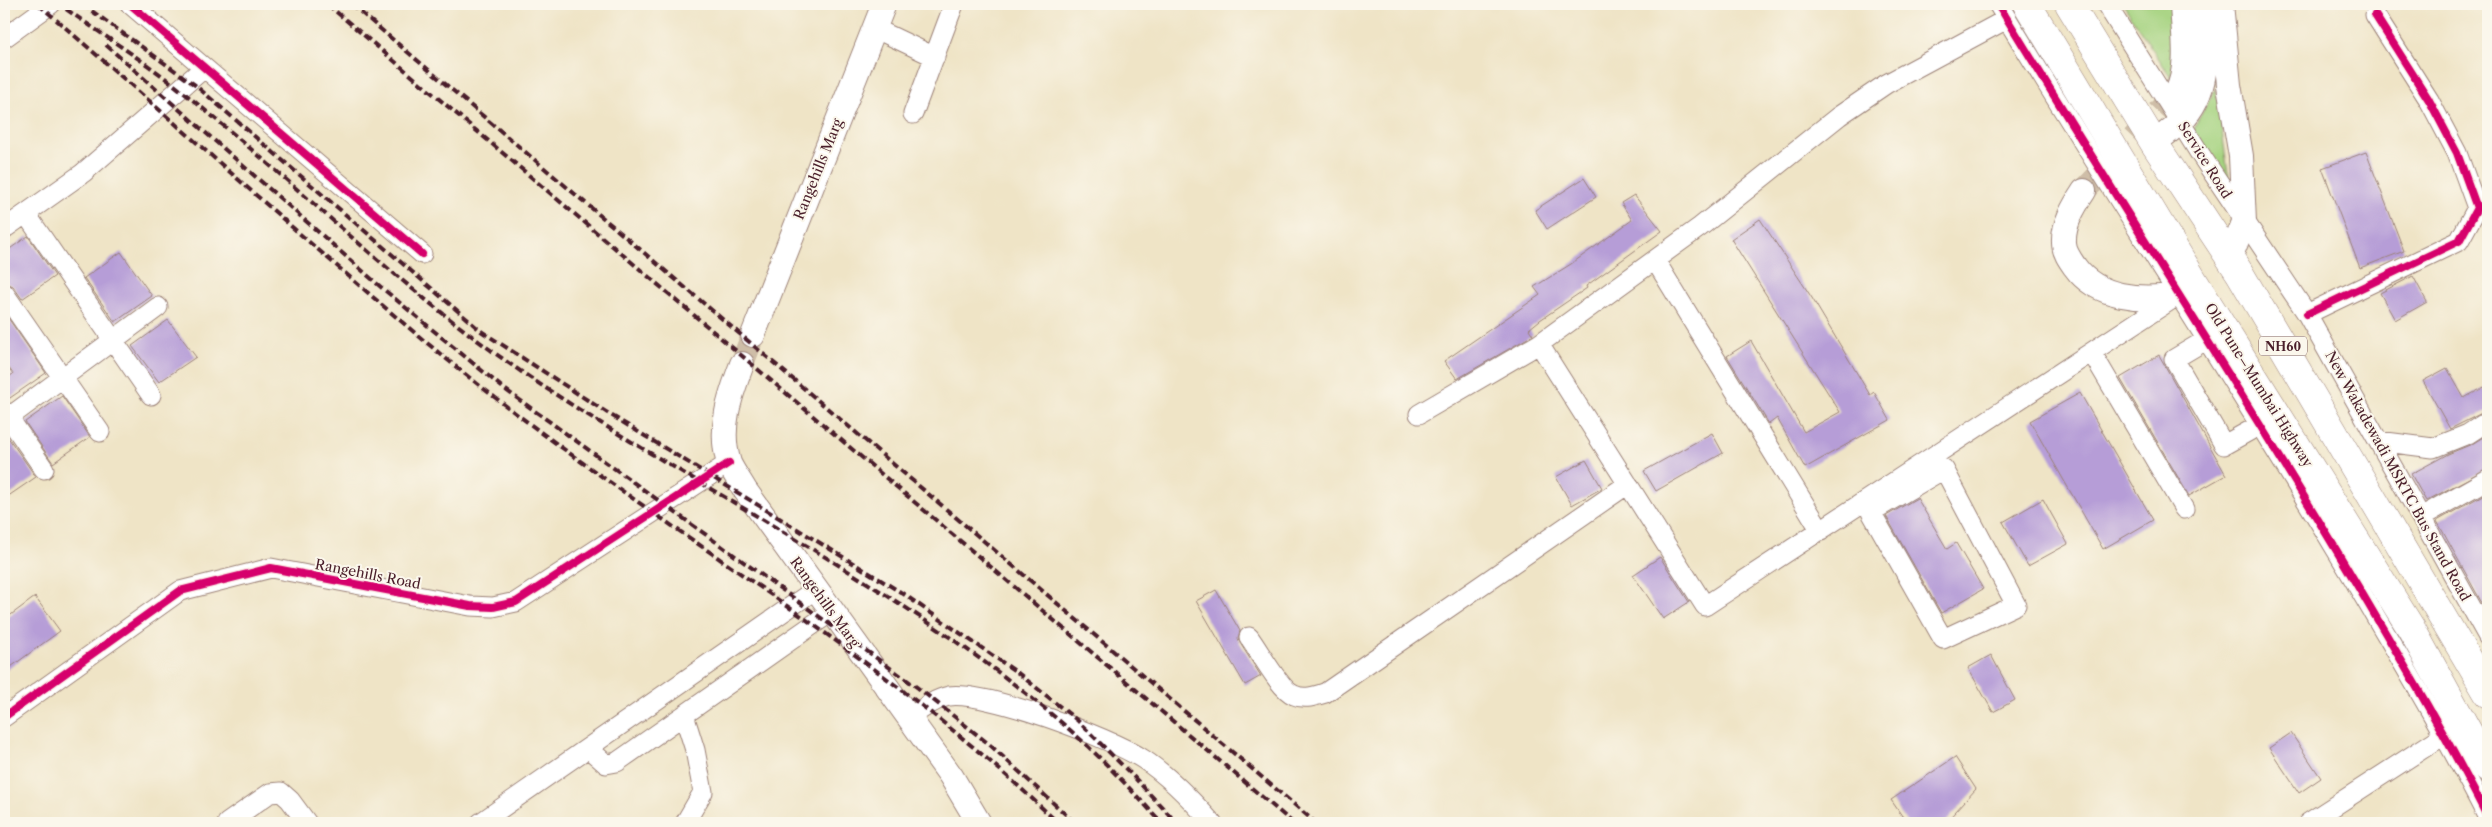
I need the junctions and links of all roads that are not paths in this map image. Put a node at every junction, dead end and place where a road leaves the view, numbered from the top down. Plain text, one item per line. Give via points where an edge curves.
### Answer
1 (51, 4) edge
2 (130, 4) edge
3 (884, 4) edge
4 (954, 4) edge
5 (2069, 4) edge
6 (2106, 4) edge
7 (2182, 4) edge
8 (2203, 4) edge
9 (2221, 4) edge
10 (2010, 9) edge
11 (2375, 15) dead end
12 (874, 28) junction
13 (4, 38) edge
14 (935, 57) junction
15 (204, 68) junction
16 (2176, 92) tunnel mouth
17 (913, 114) dead end
18 (2181, 122) junction
19 (2154, 143) junction
20 (2084, 191) tunnel mouth
21 (26, 214) junction
22 (2244, 222) junction
23 (4, 229) edge
24 (422, 254) dead end
25 (2230, 258) junction
26 (1655, 260) junction
27 (2187, 289) junction
28 (4, 293) edge
29 (158, 308) dead end
30 (2307, 314) junction
31 (753, 335) tunnel mouth
32 (2206, 340) junction
33 (112, 342) junction
34 (1539, 344) junction
35 (2092, 352) junction
36 (742, 364) tunnel mouth
37 (64, 378) junction
38 (151, 395) dead end
39 (1419, 414) dead end
40 (5, 416) edge
41 (2488, 421) edge
42 (2260, 425) junction
43 (100, 432) dead end
44 (2378, 440) junction
45 (730, 463) junction
46 (44, 469) dead end
47 (2488, 479) edge
48 (1628, 484) junction
49 (1869, 507) junction
50 (2184, 509) dead end
51 (2421, 517) junction
52 (1821, 531) junction
53 (816, 589) junction
54 (832, 612) junction
55 (1249, 637) dead end
56 (2488, 637) edge
57 (2488, 694) edge
58 (684, 715) junction
59 (4, 716) edge
60 (909, 718) junction
61 (2444, 735) junction
62 (588, 748) junction
63 (2488, 768) edge
64 (2488, 818) edge
65 (227, 823) edge
66 (306, 823) edge
67 (480, 823) edge
68 (685, 823) edge
69 (979, 823) edge
70 (1212, 823) edge
71 (2308, 823) edge

1 - 13 street
2 - 15 street
3 - 12 main road, Rangehills Marg
4 - 14 street
5 - 19 highway, NH60
6 - 18 street, Service Road
7 - 16 main road via 2184,61 2182,82
8 - 18 main road via 2206,66 2202,90
9 - 22 main road via 2229,85 2241,156
10 - 26 street via 1839,116
10 - 27 highway, Old Pune–Mumbai Highway / NH60
11 - 30 street via 2429,100 2452,144 2477,208 2459,241
12 - 14 street
12 - 31 main road, Rangehills Marg
14 - 17 street
15 - 21 street via 83,173
15 - 24 street
18 - 19 main road
18 - 22 street, Service Road
19 - 25 highway, NH60
20 - 27 main road via 2066,225 2064,244 2068,257 2080,274 2106,292 2133,296
21 - 23 street
21 - 33 street
22 - 25 main road
22 - 30 street, Service Road
25 - 57 highway, NH60
26 - 34 street
26 - 52 street
27 - 32 street
27 - 35 street
27 - 63 highway, Old Pune–Mumbai Highway / NH60 via 2411,628
28 - 37 street
29 - 33 street
30 - 44 street, New Wakadewadi MSRTC Bus Stand Road
32 - 42 street
32 - 42 street via 2174,359 2224,445
33 - 37 street
33 - 38 street
34 - 39 street
34 - 48 street
35 - 49 street
35 - 50 street
36 - 45 main road, Rangehills Marg via 729,400 724,434
37 - 40 street
37 - 43 street
40 - 46 street
41 - 44 street via 2468,434 2433,448
42 - 61 street
44 - 51 street, New Wakadewadi MSRTC Bus Stand Road
45 - 53 main road, Rangehills Marg via 745,490
45 - 59 street, Rangehills Road via 516,602 493,607 470,606 271,568 180,591
47 - 51 street
48 - 52 street via 1705,606
48 - 55 street via 1325,693 1308,698 1293,695
49 - 49 street via 1943,639 2016,604 1944,469
49 - 52 street
51 - 56 street, New Wakadewadi MSRTC Bus Stand Road
53 - 54 main road, Rangehills Marg
53 - 62 street
54 - 58 street
54 - 60 main road, Rangehills Marg
58 - 62 street via 611,764 602,762
58 - 68 street via 695,750 702,792
60 - 69 main road, Rangehills Marg via 951,776
60 - 70 street via 930,703 948,696 980,698 1038,715 1103,738 1142,758 1174,783
61 - 64 street
61 - 71 street
62 - 67 street
65 - 66 street via 270,793 280,792 290,800

